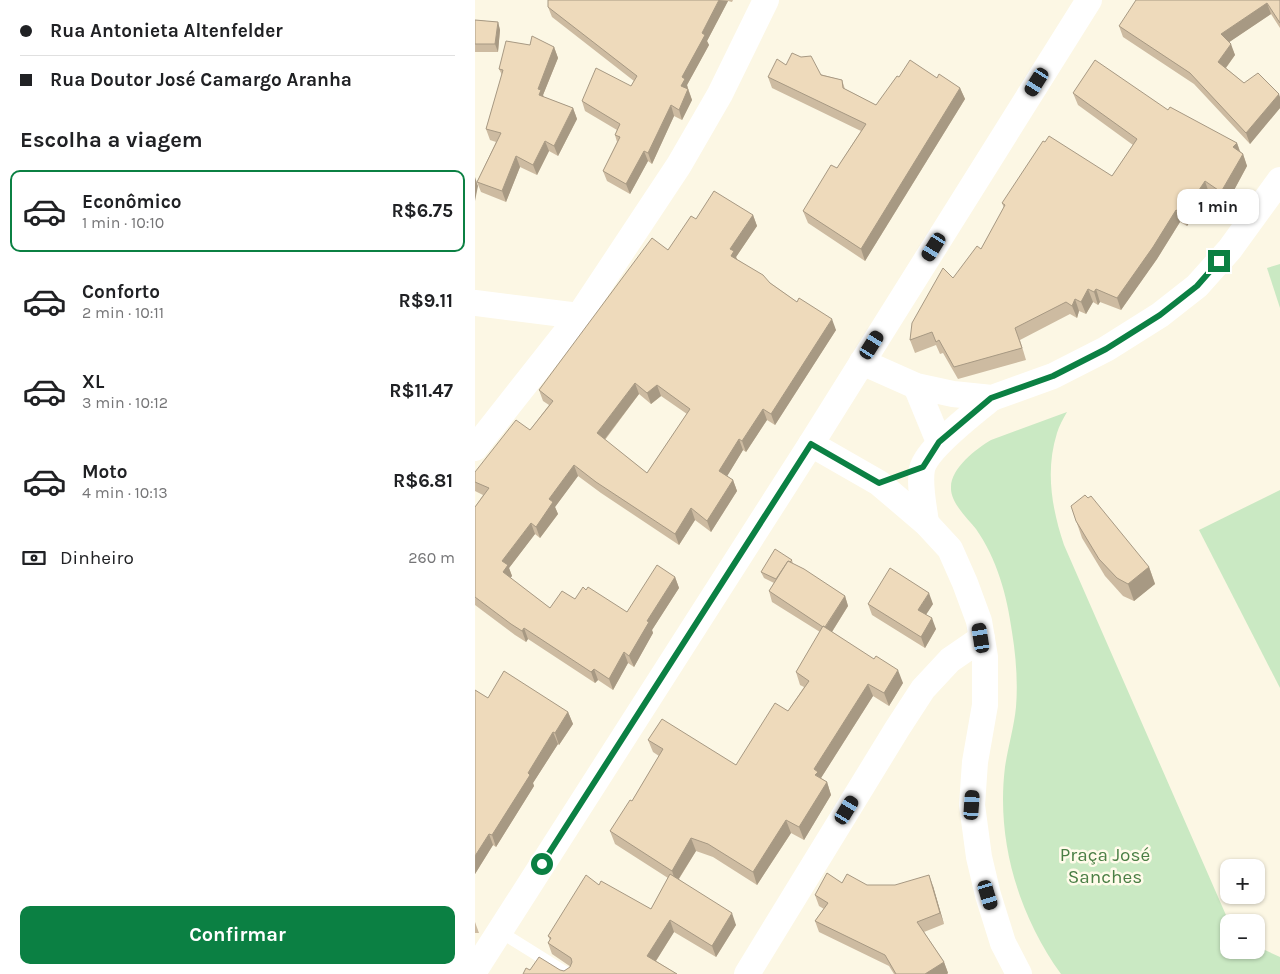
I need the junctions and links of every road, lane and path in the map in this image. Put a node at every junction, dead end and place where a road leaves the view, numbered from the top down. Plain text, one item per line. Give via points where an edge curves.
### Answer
1 (766, 0) edge
2 (1089, 0) edge
3 (1280, 180) edge
4 (475, 302) edge
5 (579, 316) junction
6 (862, 362) junction
7 (915, 386) junction
8 (991, 398) junction
9 (939, 442) junction
10 (811, 444) junction
11 (475, 448) edge
12 (923, 467) junction
13 (879, 483) junction
14 (926, 523) junction
15 (981, 638) junction
16 (499, 931) junction
17 (475, 970) edge
18 (568, 974) edge
19 (747, 974) edge
20 (1019, 974) edge

1 - 5 street via 720,94 679,165
2 - 6 street
3 - 8 street via 1204,279 1160,315 1106,349 1053,376
4 - 5 street
5 - 11 street
6 - 7 street
6 - 10 street
7 - 8 street
7 - 9 street
8 - 9 street
9 - 12 street
10 - 13 street
10 - 16 street
12 - 13 street
12 - 14 street via 921,480
13 - 14 street
14 - 15 street via 949,549 979,621
15 - 19 street via 950,660 923,689
15 - 20 street via 985,658 985,705 975,762 972,805 988,895 1003,943
16 - 17 street
16 - 18 lane

